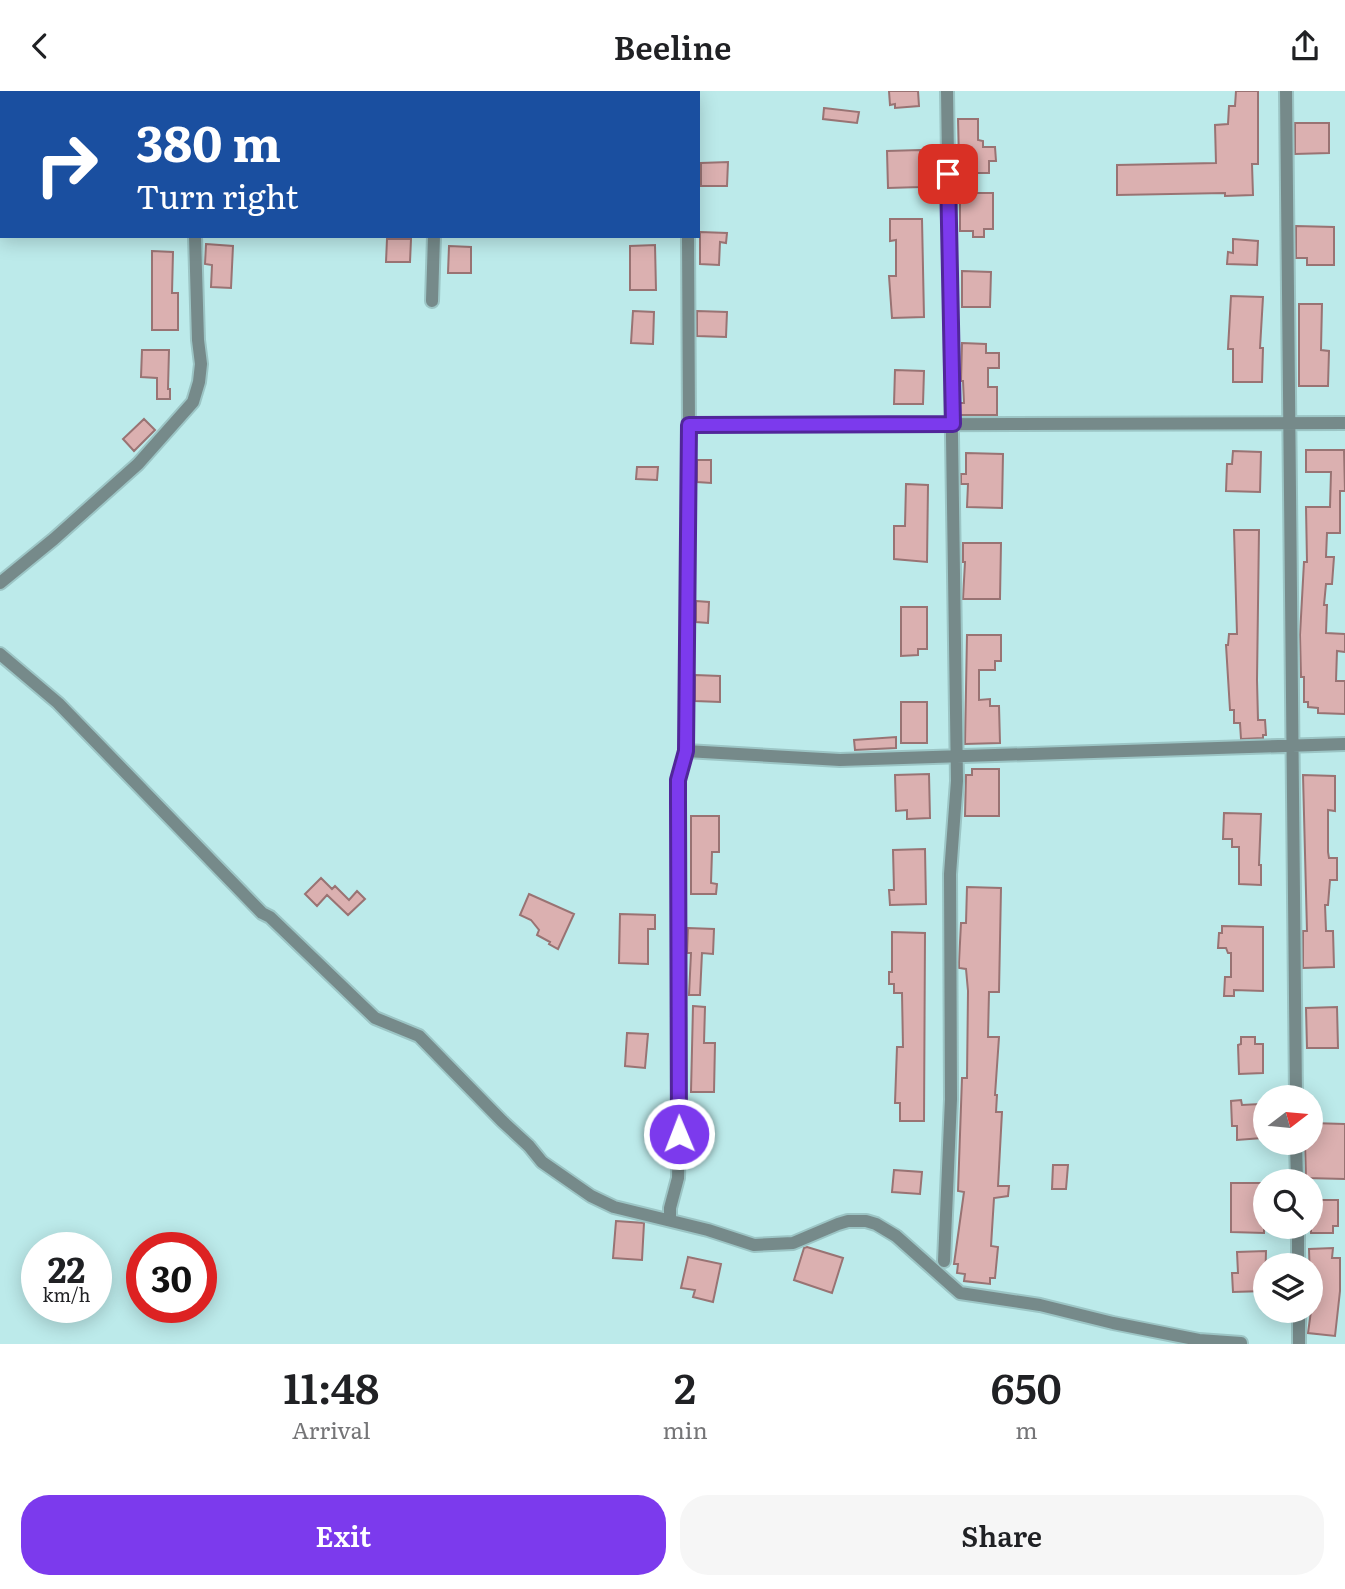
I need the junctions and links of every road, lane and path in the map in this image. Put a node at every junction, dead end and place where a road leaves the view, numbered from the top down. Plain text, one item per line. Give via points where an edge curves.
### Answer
1 (947, 91) edge
2 (1286, 91) edge
3 (195, 238) edge
4 (434, 238) edge
5 (688, 238) edge
6 (432, 300) dead end
7 (1289, 423) junction
8 (1345, 423) edge
9 (953, 424) junction
10 (689, 425) junction
11 (0, 583) edge
12 (0, 654) edge
13 (1345, 744) edge
14 (1291, 745) junction
15 (686, 751) junction
16 (956, 756) junction
17 (1296, 1085) edge
18 (670, 1220) junction
19 (944, 1261) dead end
20 (1299, 1323) edge
21 (1241, 1343) edge
22 (1299, 1344) edge

1 - 9 street
2 - 7 street
3 - 11 street via 201,364 193,402 138,464
4 - 6 street
5 - 10 street
7 - 8 street
7 - 9 street
7 - 14 street
9 - 10 street
9 - 16 street
10 - 15 street
12 - 18 street via 58,702 149,799 331,978 375,1018 419,1036 542,1162 614,1207
13 - 14 street
14 - 16 street
14 - 17 street
15 - 16 street via 840,760
15 - 18 street via 678,780 679,1134 678,1178
16 - 19 street
18 - 21 street via 754,1245 793,1243 848,1221 866,1221 896,1236 960,1293 971,1297 997,1297 1199,1340
20 - 22 street

